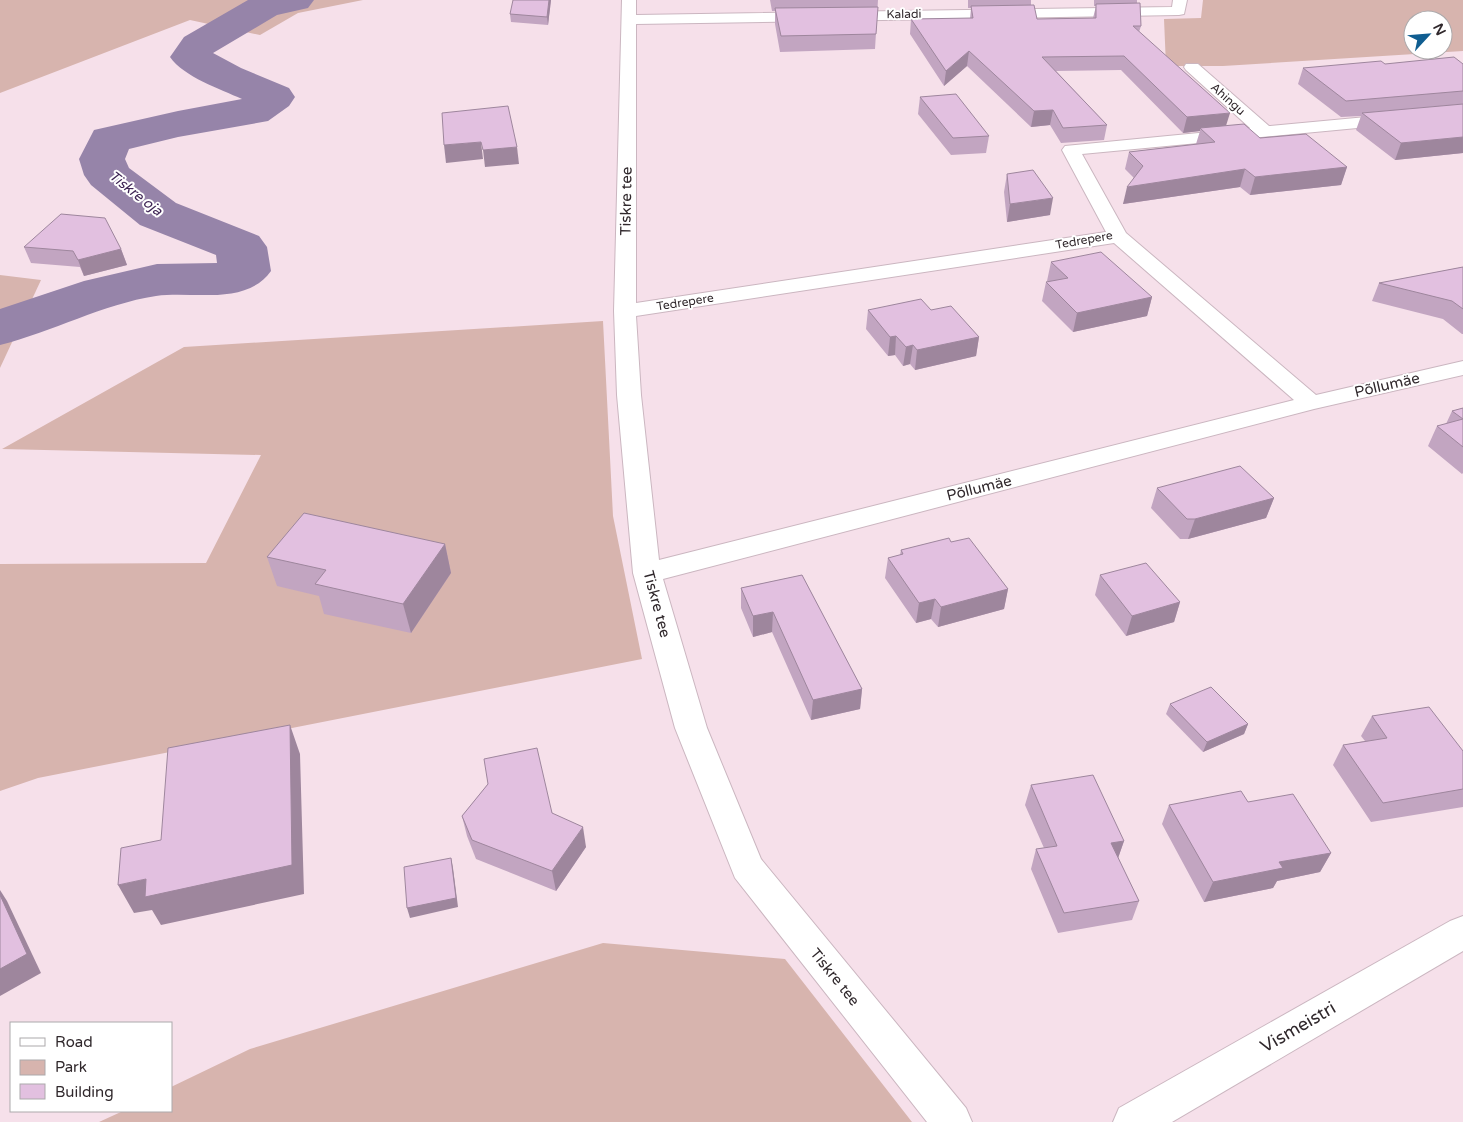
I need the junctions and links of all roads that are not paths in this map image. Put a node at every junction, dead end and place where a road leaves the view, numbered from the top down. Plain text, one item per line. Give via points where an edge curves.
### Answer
1 (1180, 5) edge
2 (917, 7) edge
3 (628, 10) edge
4 (1192, 67) dead end
5 (1463, 112) edge
6 (1264, 131) junction
7 (1118, 236) junction
8 (625, 311) junction
9 (1463, 368) edge
10 (1311, 402) junction
11 (648, 573) junction
12 (1463, 932) edge
13 (952, 1122) edge
14 (1133, 1122) edge

1 - 2 street, Kaladi
2 - 3 street, Kaladi
3 - 8 street, Tiskre tee
4 - 6 street, Ahingu
5 - 6 street, Tedrepere
6 - 7 street, Tedrepere via 1071,150
7 - 8 street, Tedrepere
7 - 10 street
8 - 11 street, Tiskre tee
9 - 10 street, Põllumäe
10 - 11 street, Põllumäe
11 - 13 street, Tiskre tee via 692,728 747,868
12 - 14 street, Vismeistri

